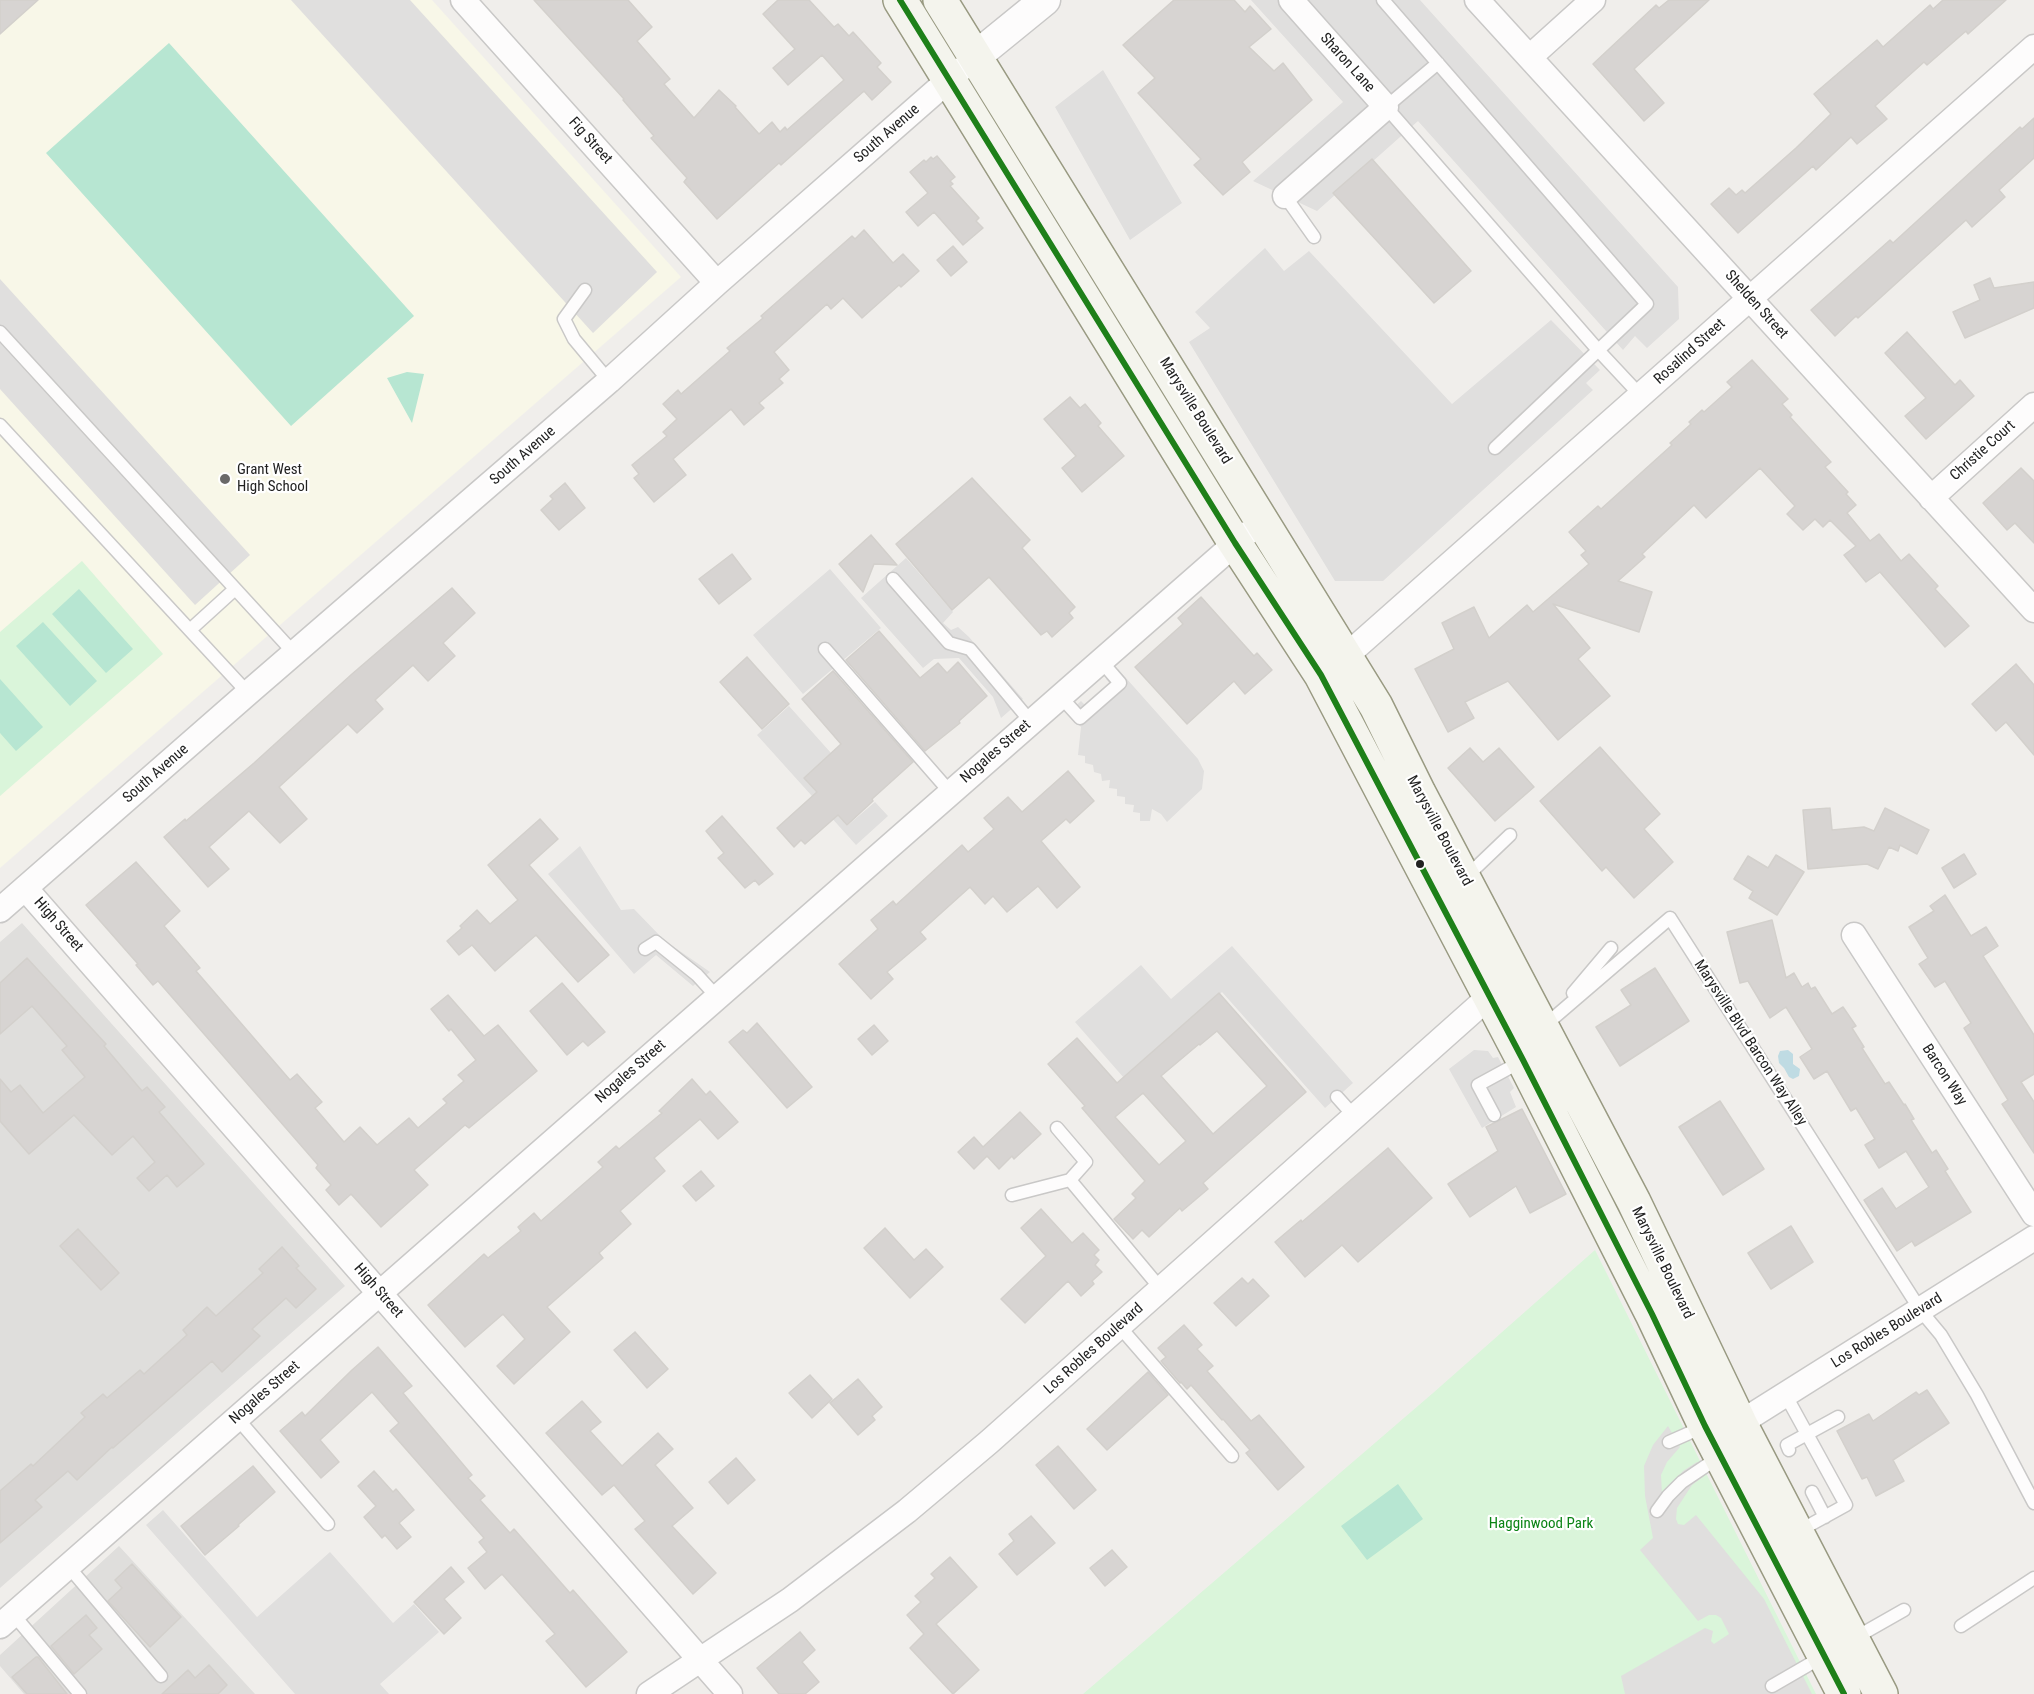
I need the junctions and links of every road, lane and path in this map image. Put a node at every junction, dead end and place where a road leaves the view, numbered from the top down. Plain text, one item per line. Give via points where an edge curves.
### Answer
1 (463, 0) edge
2 (900, 0) edge
3 (940, 0) edge
4 (1045, 0) edge
5 (1291, 0) edge
6 (1383, 0) edge
7 (1477, 0) edge
8 (1593, 0) edge
9 (2034, 47) edge
10 (1531, 56) junction
11 (975, 57) junction
12 (1438, 63) junction
13 (949, 80) junction
14 (1386, 107) junction
15 (1285, 196) joint
16 (1044, 233) junction
17 (1314, 237) dead end
18 (717, 283) junction
19 (585, 290) dead end
20 (1125, 297) junction
21 (1750, 298) junction
22 (0, 332) edge
23 (1598, 350) junction
24 (609, 381) junction
25 (1641, 396) junction
26 (1148, 402) junction
27 (2034, 405) edge
28 (0, 425) edge
29 (1495, 448) dead end
30 (1931, 498) junction
31 (1262, 519) junction
32 (1235, 543) junction
33 (893, 579) dead end
34 (235, 589) junction
35 (2034, 610) edge
36 (191, 629) junction
37 (825, 649) dead end
38 (294, 653) junction
39 (1101, 660) junction
40 (1333, 666) junction
41 (248, 693) junction
42 (1060, 696) junction
43 (1031, 722) junction
44 (950, 792) junction
45 (1510, 835) dead end
46 (1464, 878) junction
47 (25, 888) junction
48 (0, 910) edge
49 (1854, 936) dead end
50 (645, 948) dead end
51 (1611, 948) dead end
52 (1514, 974) junction
53 (1489, 996) junction
54 (717, 997) junction
55 (1540, 1024) junction
56 (1523, 1060) junction
57 (1337, 1097) dead end
58 (1494, 1115) dead end
59 (1354, 1116) junction
60 (1057, 1128) dead end
61 (1070, 1180) junction
62 (1012, 1195) dead end
63 (2034, 1214) edge
64 (2034, 1238) edge
65 (1161, 1289) junction
66 (379, 1293) junction
67 (1921, 1311) junction
68 (1119, 1326) junction
69 (1785, 1394) junction
70 (1838, 1417) dead end
71 (237, 1418) junction
72 (1724, 1434) junction
73 (1808, 1434) junction
74 (1669, 1442) dead end
75 (1789, 1450) dead end
76 (1232, 1456) dead end
77 (1812, 1492) dead end
78 (2034, 1503) edge
79 (1657, 1511) dead end
80 (1825, 1517) junction
81 (328, 1524) dead end
82 (1796, 1533) junction
83 (68, 1566) junction
84 (2034, 1578) edge
85 (1904, 1610) dead end
86 (7, 1620) edge
87 (1961, 1626) dead end
88 (1838, 1648) junction
89 (701, 1660) junction
90 (161, 1676) dead end
91 (1772, 1686) dead end
92 (80, 1694) edge
93 (650, 1694) edge
94 (730, 1694) edge
95 (1844, 1694) edge
96 (1881, 1694) edge

1 - 18 street, Fig Street
2 - 13 main road, Marysville Boulevard
3 - 11 main road, Marysville Boulevard
4 - 11 street, South Avenue
5 - 14 street, Sharon Lane
6 - 12 lane
7 - 10 street, Shelden Street
8 - 10 street
9 - 21 street, Rosalind Street
10 - 21 street, Shelden Street
11 - 13 street, South Avenue
11 - 20 main road, Marysville Boulevard
12 - 14 lane
12 - 23 lane via 1647,304
13 - 16 main road, Marysville Boulevard
13 - 18 street, South Avenue
14 - 15 street, Sharon Lane
14 - 23 lane
15 - 17 lane
16 - 20 main road via 1061,238 1108,295
16 - 26 main road, Marysville Boulevard
18 - 24 street, South Avenue
19 - 24 lane via 564,319 574,339
20 - 26 main road via 1122,314 1149,374
20 - 31 main road, Marysville Boulevard
21 - 25 street, Rosalind Street
21 - 30 street, Shelden Street
22 - 34 lane
23 - 25 lane
23 - 29 lane
24 - 38 street, South Avenue
25 - 40 street, Rosalind Street
26 - 32 main road, Marysville Boulevard
27 - 30 street, Christie Court
28 - 36 lane
30 - 35 street, Shelden Street
31 - 32 street, Nogales Street
31 - 40 main road, Marysville Boulevard
32 - 39 street, Nogales Street
32 - 40 main road, Marysville Boulevard
33 - 43 lane via 949,643 970,649
34 - 36 lane
34 - 38 lane
36 - 41 lane
37 - 44 lane
38 - 41 street, South Avenue
39 - 42 street, Nogales Street
39 - 42 lane via 1120,683 1080,718
40 - 46 main road, Marysville Boulevard via 1376,706
40 - 53 main road, Marysville Boulevard
41 - 47 street, South Avenue
42 - 43 street, Nogales Street
43 - 44 street, Nogales Street
44 - 54 street, Nogales Street
45 - 46 lane
46 - 52 main road, Marysville Boulevard
47 - 48 street, South Avenue
47 - 66 street, High Street
49 - 63 street, Barcon Way
50 - 54 lane via 656,942
51 - 55 lane via 1575,991
52 - 53 street, Los Robles Boulevard
52 - 55 main road, Marysville Boulevard
53 - 56 main road, Marysville Boulevard
53 - 59 street, Los Robles Boulevard
54 - 66 street, Nogales Street
55 - 67 lane, Marysville Blvd Barcon Way Alley via 1670,918
55 - 72 main road, Marysville Boulevard via 1634,1202
56 - 58 lane via 1478,1085
56 - 72 main road, Marysville Boulevard via 1642,1294
57 - 59 lane
59 - 65 street, Los Robles Boulevard
60 - 61 lane via 1086,1162
61 - 62 lane
61 - 65 lane
64 - 67 street, Los Robles Boulevard
65 - 68 street, Los Robles Boulevard
66 - 71 street, Nogales Street
66 - 89 street, High Street
67 - 69 street, Los Robles Boulevard
67 - 78 lane via 1941,1335 1977,1395
68 - 76 lane
68 - 89 street, Los Robles Boulevard via 903,1515 790,1600
69 - 72 street, Los Robles Boulevard
69 - 73 lane
70 - 73 lane
71 - 81 lane
71 - 83 street, Nogales Street via 130,1522
72 - 74 lane
72 - 79 lane
72 - 82 main road, Marysville Boulevard
72 - 88 main road, Marysville Boulevard
73 - 75 lane via 1787,1445
73 - 80 lane via 1846,1506
77 - 80 lane
80 - 82 lane
82 - 88 main road, Marysville Boulevard
83 - 86 street, Nogales Street
83 - 90 lane
84 - 87 lane
85 - 88 lane
86 - 92 lane
88 - 91 lane
88 - 95 main road, Marysville Boulevard
88 - 96 main road, Marysville Boulevard
89 - 93 street, Los Robles Boulevard
89 - 94 street, High Street

